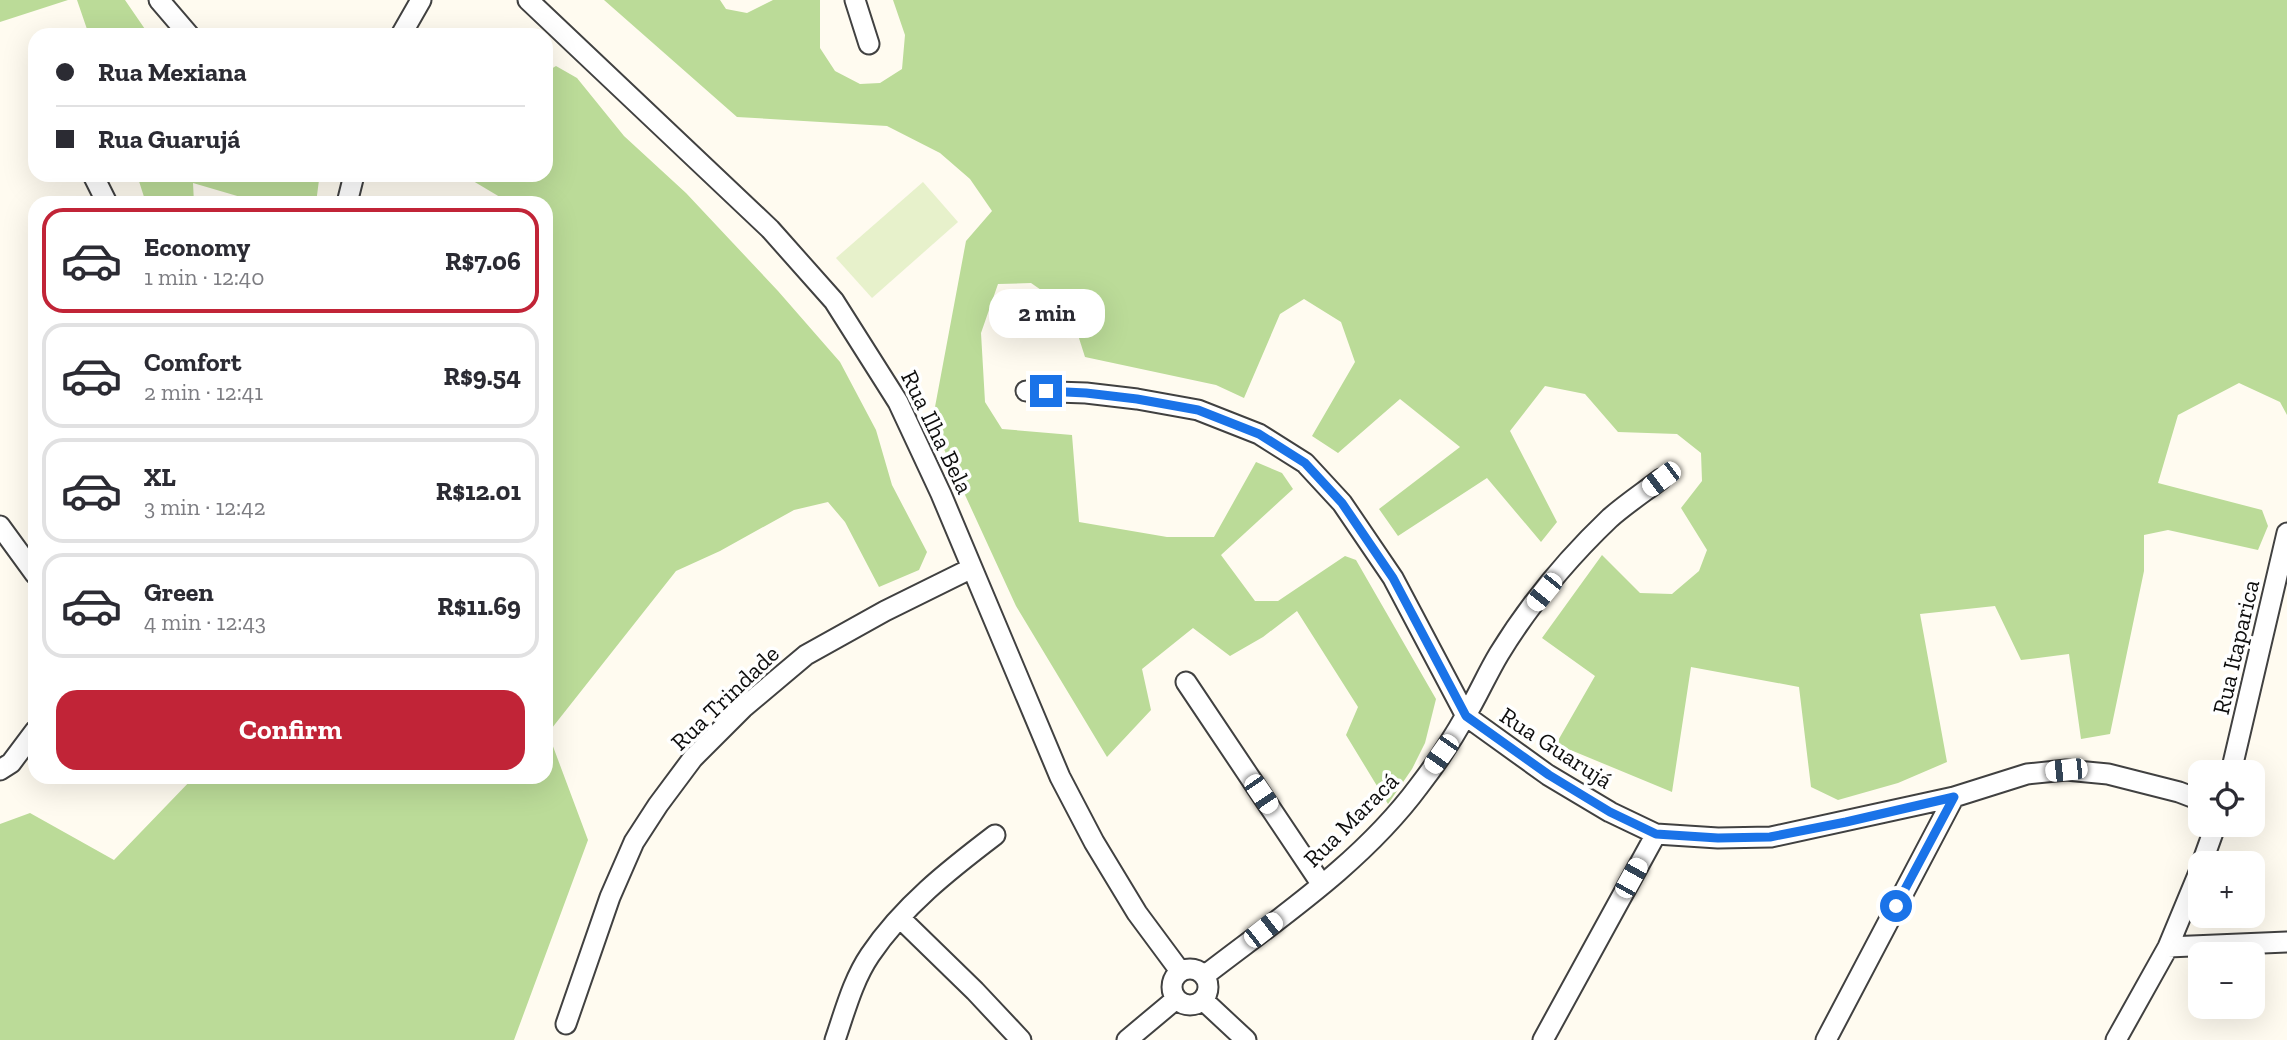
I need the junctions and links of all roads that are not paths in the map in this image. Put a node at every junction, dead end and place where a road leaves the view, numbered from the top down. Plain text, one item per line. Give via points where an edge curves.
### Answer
1 (159, 0) edge
2 (421, 0) edge
3 (528, 0) edge
4 (855, 0) edge
5 (184, 28) edge
6 (405, 28) edge
7 (869, 44) dead end
8 (1026, 391) dead end
9 (1661, 479) dead end
10 (0, 526) edge
11 (2287, 533) edge
12 (28, 566) edge
13 (972, 568) junction
14 (1186, 682) dead end
15 (1466, 716) junction
16 (28, 740) edge
17 (2234, 760) edge
18 (0, 770) edge
19 (2188, 795) edge
20 (1954, 797) junction
21 (1656, 834) junction
22 (995, 835) dead end
23 (1322, 885) junction
24 (2188, 899) edge
25 (900, 918) junction
26 (2287, 942) edge
27 (2168, 947) junction
28 (1180, 971) junction
29 (1204, 976) junction
30 (1176, 999) junction
31 (1203, 1000) junction
32 (566, 1024) dead end
33 (835, 1040) edge
34 (1021, 1040) edge
35 (1127, 1040) edge
36 (1246, 1040) edge
37 (1543, 1040) edge
38 (1826, 1040) edge
39 (2116, 1040) edge

1 - 5 street
2 - 6 street
3 - 13 street, Rua Ilha Bela via 770,229 834,301 898,402
4 - 7 street
8 - 15 street, Rua Guarujá via 1099,395 1198,410 1259,434 1305,463 1342,503 1393,578
9 - 15 street, Rua Maracá via 1612,517 1569,560 1499,654
10 - 12 street
11 - 17 street, Rua Itaparica
13 - 28 street, Rua Ilha Bela via 1060,777 1137,913
13 - 32 street, Rua Trindade via 806,654 693,758 634,842
14 - 23 street
15 - 21 street, Rua Guarujá via 1549,775
15 - 23 street, Rua Maracá via 1419,787
16 - 18 street
19 - 20 street, Rua Guarujá via 2108,774 2066,770 2027,774
20 - 21 street, Rua Guarujá via 1770,837
20 - 38 street
21 - 37 street
22 - 25 street via 935,882
23 - 29 street, Rua Maracá
24 - 27 street
25 - 33 street via 870,955 851,991
25 - 34 street
26 - 27 street
27 - 39 street
28 - 29 street via 1192,969
28 - 30 street via 1172,987
29 - 31 street via 1208,989
30 - 31 street via 1186,1005
30 - 35 street
31 - 36 street

